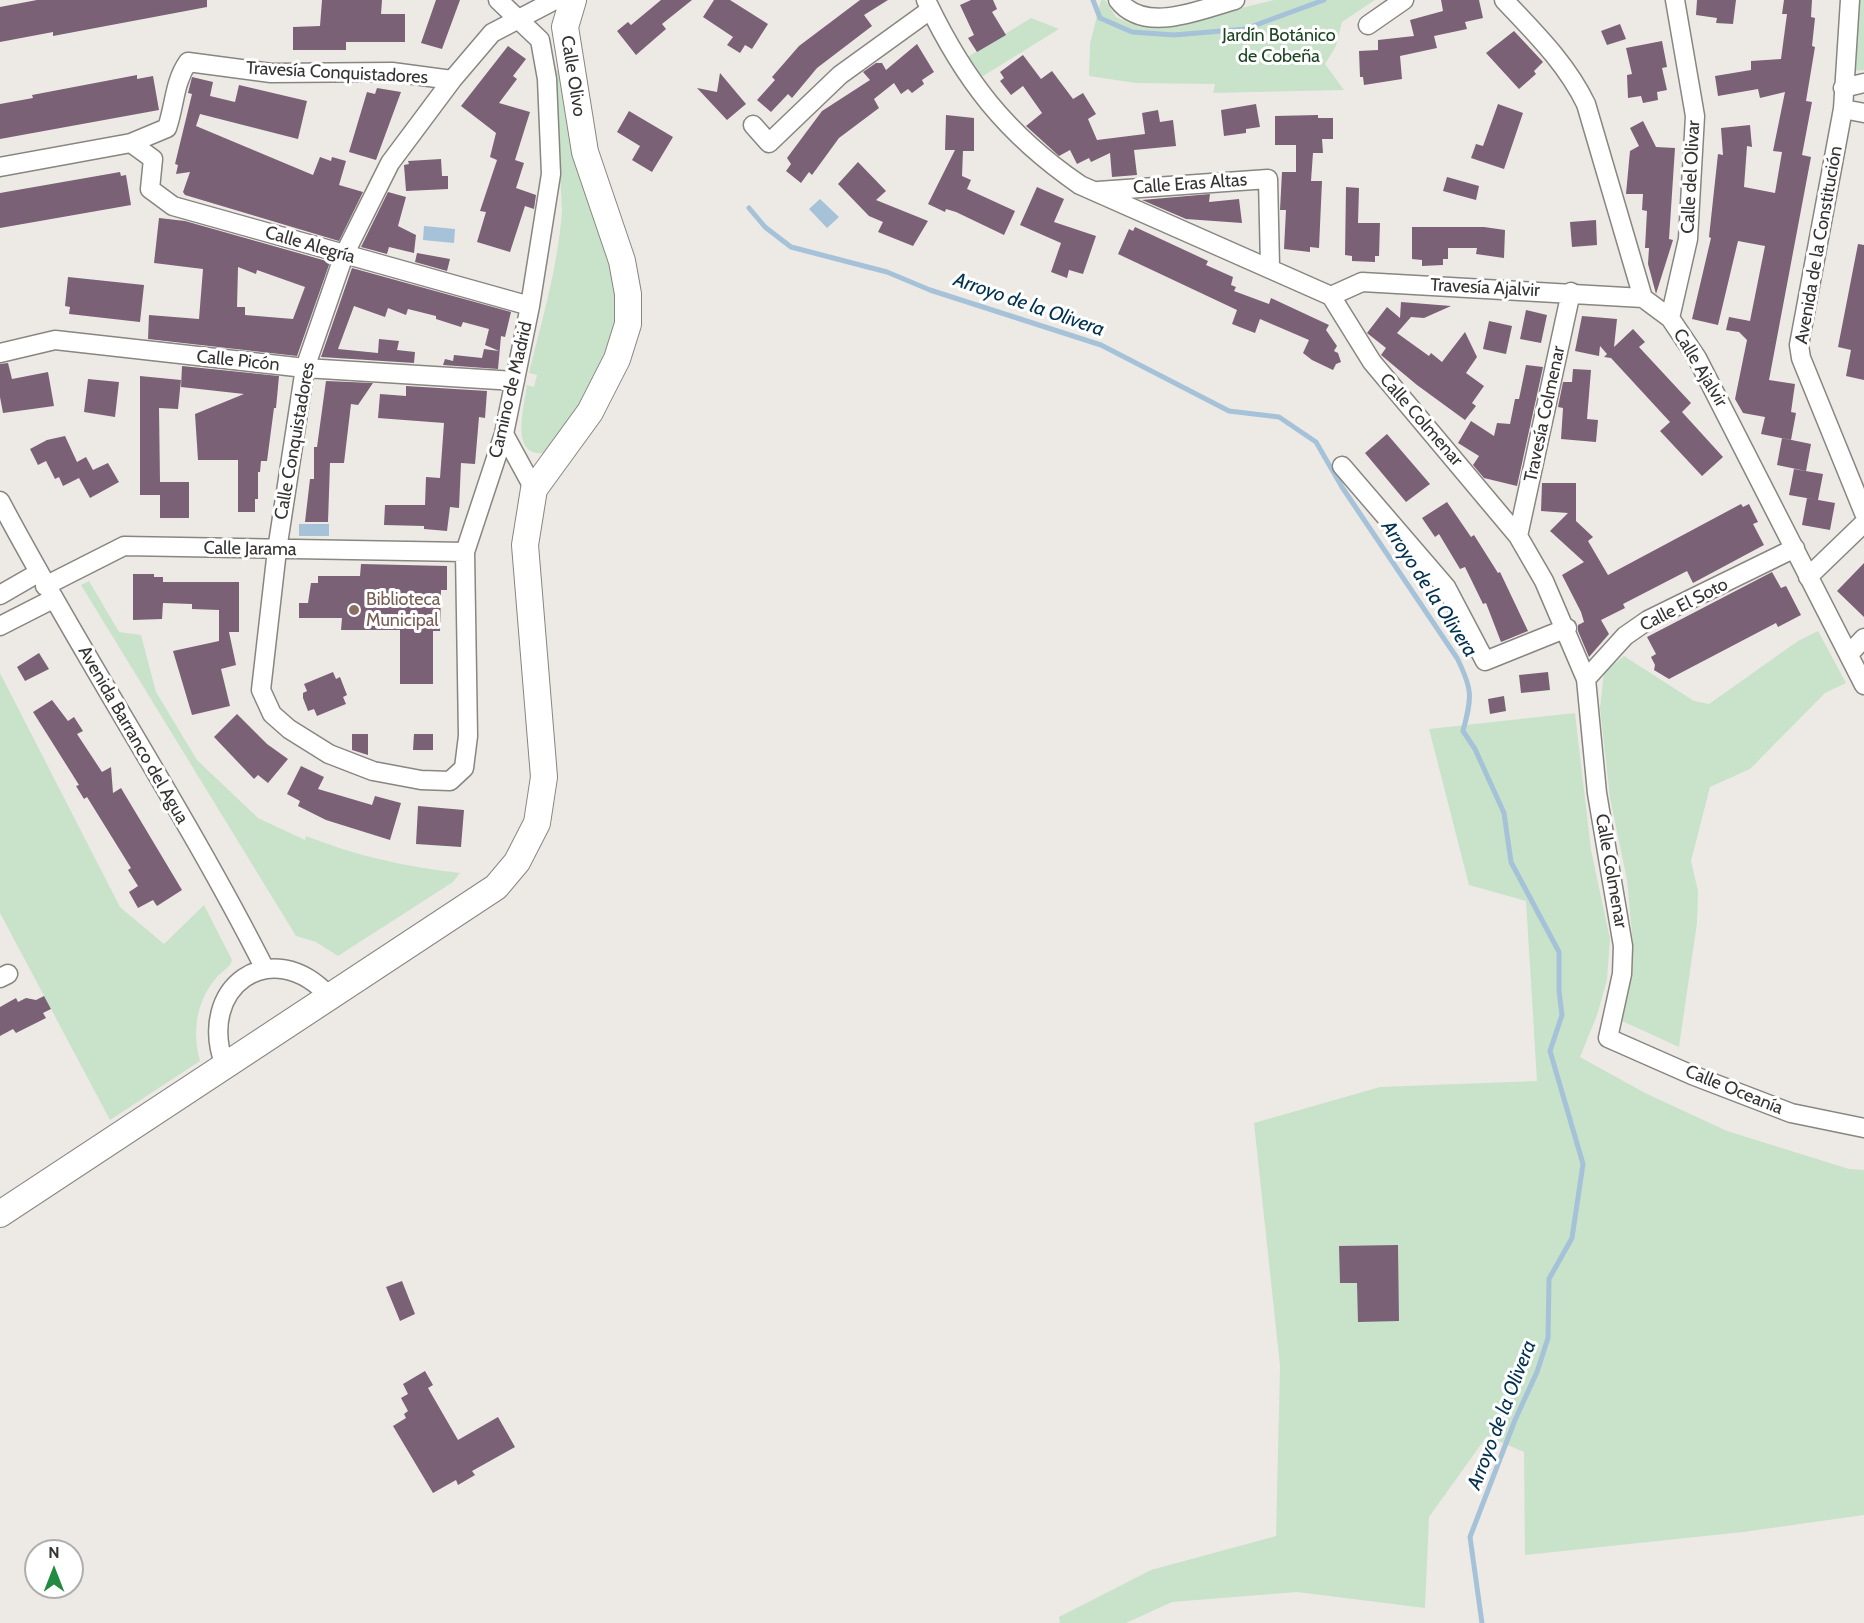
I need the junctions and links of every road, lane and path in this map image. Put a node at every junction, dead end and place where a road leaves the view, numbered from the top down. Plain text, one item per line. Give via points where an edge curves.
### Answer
1 (498, 0) edge
2 (555, 0) edge
3 (573, 0) edge
4 (1118, 0) edge
5 (1235, 0) edge
6 (1404, 0) edge
7 (1504, 0) edge
8 (1675, 0) edge
9 (1850, 0) edge
10 (928, 5) edge
11 (519, 17) junction
12 (1368, 25) dead end
13 (565, 27) junction
14 (540, 40) junction
15 (452, 80) junction
16 (1864, 83) edge
17 (1843, 88) junction
18 (1843, 110) junction
19 (1864, 113) edge
20 (753, 126) dead end
21 (166, 128) junction
22 (131, 143) junction
23 (153, 159) junction
24 (0, 167) edge
25 (1095, 191) junction
26 (344, 255) junction
27 (1270, 267) junction
28 (1572, 292) junction
29 (1331, 296) junction
30 (1643, 298) junction
31 (530, 306) junction
32 (1670, 318) junction
33 (0, 353) edge
34 (304, 368) junction
35 (515, 381) junction
36 (504, 434) junction
37 (1342, 466) dead end
38 (534, 489) junction
39 (0, 501) edge
40 (1864, 513) edge
41 (1864, 523) edge
42 (1518, 536) junction
43 (1795, 548) junction
44 (277, 550) junction
45 (465, 552) junction
46 (1808, 577) junction
47 (46, 586) junction
48 (0, 596) edge
49 (0, 626) edge
50 (1567, 628) junction
51 (1864, 638) edge
52 (1850, 653) junction
53 (1586, 679) junction
54 (1864, 685) edge
55 (464, 768) joint
56 (265, 969) junction
57 (330, 997) junction
58 (1608, 1038) joint
59 (225, 1066) junction
60 (1864, 1128) edge
61 (0, 1214) edge

1 - 11 street
2 - 11 street, Calle Conquistadores
3 - 13 street, Calle Olivo
4 - 5 street via 1132,12 1155,17
6 - 12 street
7 - 30 street via 1560,59 1587,104
8 - 32 street, Calle del Olivar via 1695,116 1688,239
9 - 17 street, Avenida de la Constitución
10 - 20 street via 840,75 769,143
10 - 25 street via 967,77 1007,126 1043,159
11 - 14 street
11 - 15 street, Calle Conquistadores via 492,33
13 - 14 street
13 - 38 street, Calle Olivo via 585,152 622,261 628,324 617,359 590,412
14 - 31 street, Camino de Madrid via 547,79 551,174
15 - 21 street, Travesía Conquistadores via 392,72 271,73 188,62 178,76
15 - 26 street, Calle Conquistadores via 390,163
16 - 17 street
17 - 18 street, Avenida de la Constitución
18 - 19 street
18 - 40 street, Avenida de la Constitución via 1798,345
21 - 22 street
21 - 23 street
22 - 23 street
22 - 24 street
23 - 26 street, Calle Alegría via 150,189 173,206
25 - 27 street
25 - 27 street, Calle Eras Altas via 1268,178
26 - 31 street, Calle Alegría
26 - 34 street, Calle Conquistadores
27 - 29 street
28 - 29 street, Travesía Ajalvir via 1362,282
28 - 30 street, Travesía Ajalvir
28 - 42 street, Travesía Colmenar
29 - 42 street, Calle Colmenar via 1372,362
30 - 32 street, Calle Ajalvir
31 - 35 street, Camino de Madrid
32 - 43 street, Calle Ajalvir via 1697,357
33 - 34 street, Calle Picón via 55,340
34 - 35 street, Calle Picón
34 - 44 street, Calle Conquistadores
35 - 36 street, Camino de Madrid
36 - 38 street
36 - 45 street, Camino de Madrid
37 - 50 street via 1446,587 1485,661
38 - 57 street via 525,545 544,777 537,823 517,862 496,887
39 - 47 street, Avenida Barranco del Agua
41 - 46 street
42 - 50 street, Calle Colmenar via 1545,580
43 - 46 street, Calle Ajalvir
43 - 53 street, Calle El Soto via 1648,620 1625,636
44 - 45 street, Calle Jarama
44 - 47 street, Calle Jarama via 124,546
44 - 55 street, Calle Conquistadores via 261,690 272,714 329,754 373,771 450,781
45 - 55 street, Camino de Madrid via 468,714
46 - 52 street, Calle Ajalvir
47 - 48 street
47 - 49 street
47 - 56 street, Avenida Barranco del Agua via 224,888
50 - 53 street, Calle Colmenar
51 - 52 street
52 - 54 street, Calle Ajalvir
53 - 58 street, Calle Colmenar via 1597,794 1623,946 1622,974
56 - 57 street via 287,968 304,975 317,982
56 - 59 street via 242,979 227,994 218,1019 218,1048
57 - 59 street
58 - 60 street, Calle Oceanía via 1791,1113
59 - 61 street

